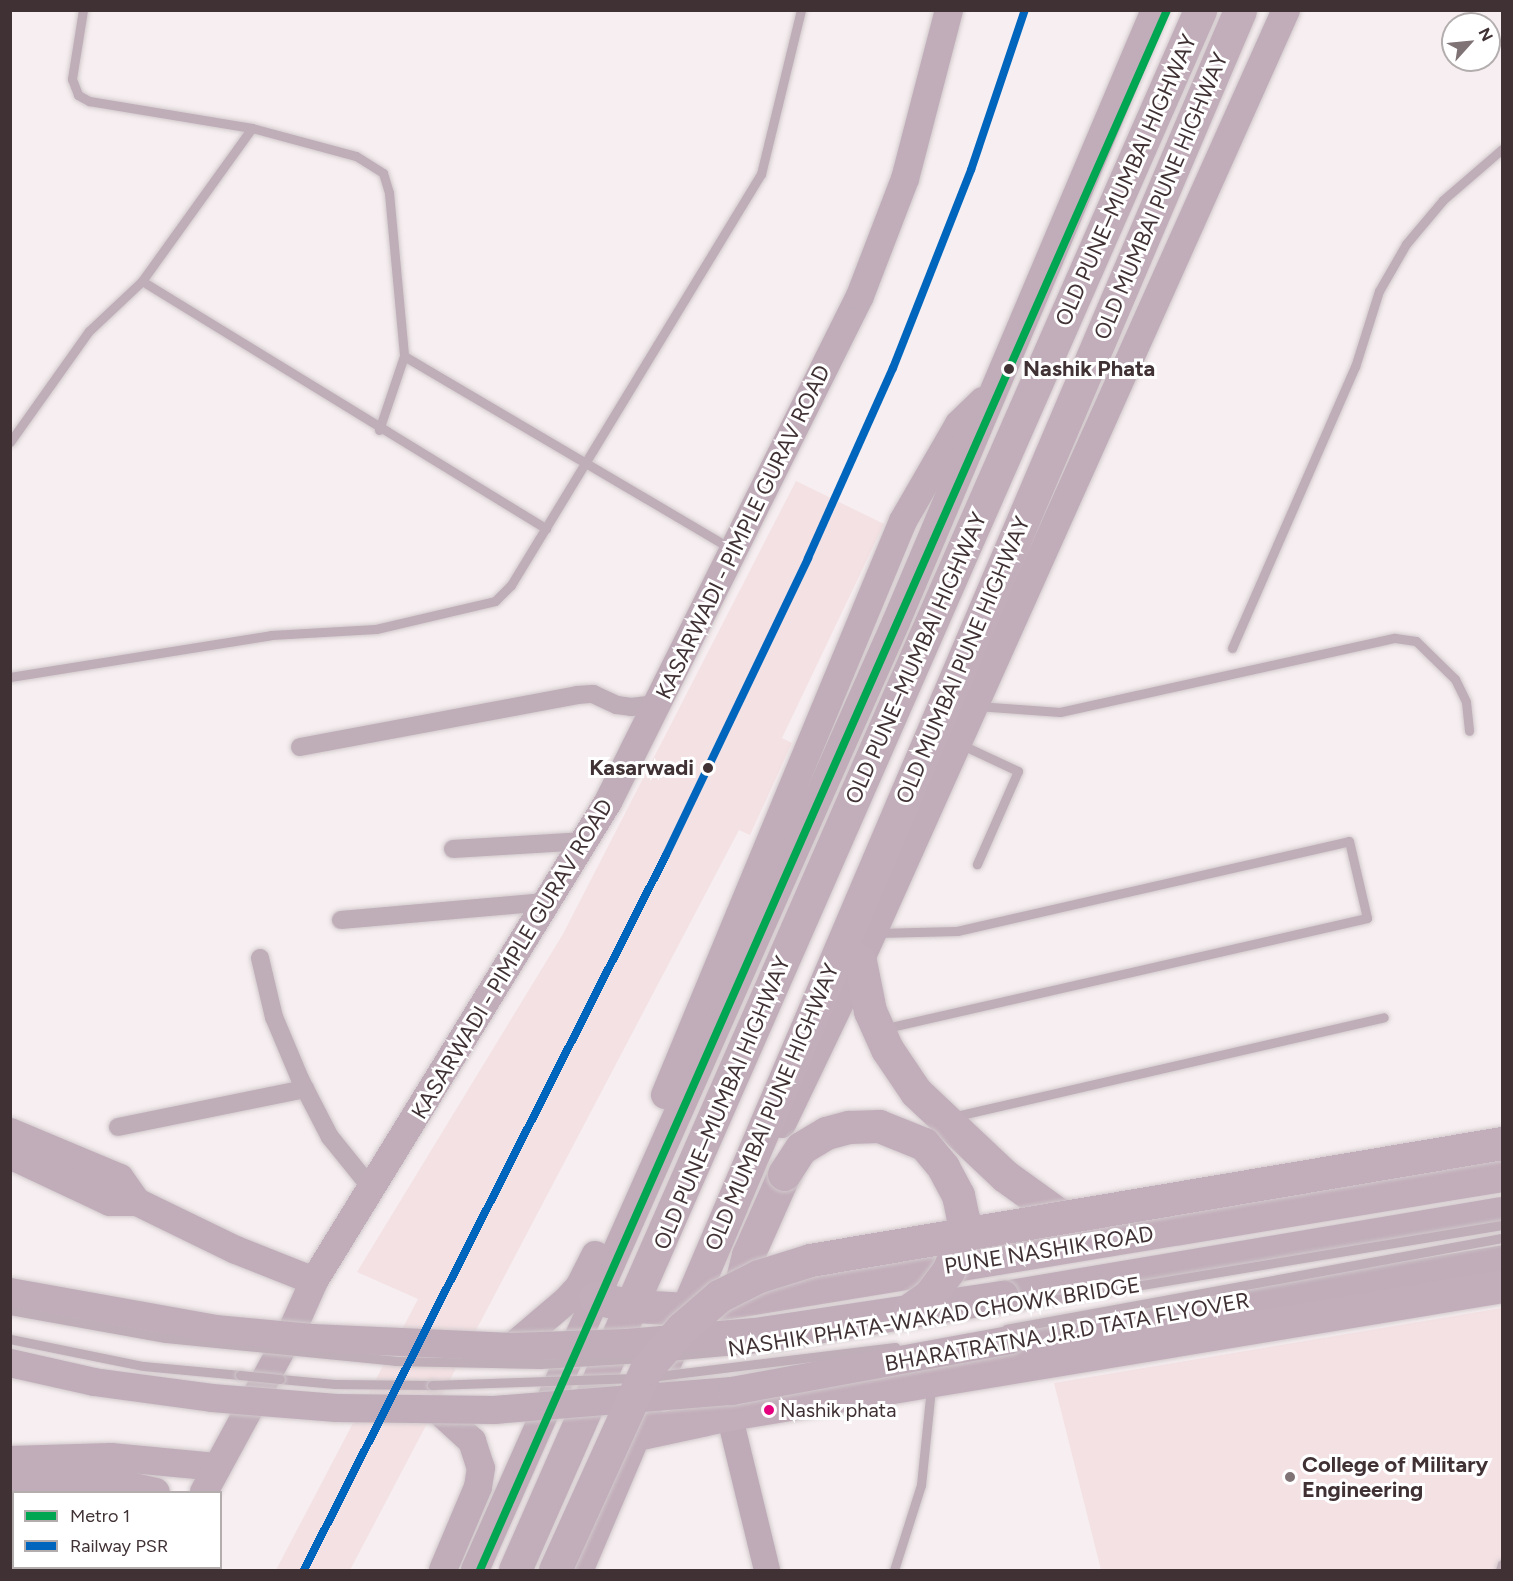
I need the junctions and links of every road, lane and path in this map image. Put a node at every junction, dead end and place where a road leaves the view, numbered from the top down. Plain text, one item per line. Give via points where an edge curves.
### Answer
1 (83, 10) edge
2 (801, 10) edge
3 (949, 10) edge
4 (1155, 10) edge
5 (1200, 10) edge
6 (1240, 10) edge
7 (1286, 10) edge
8 (252, 128) junction
9 (1503, 149) edge
10 (142, 281) junction
11 (404, 356) junction
12 (994, 391) junction
13 (379, 430) junction
14 (10, 442) edge
15 (585, 463) junction
16 (546, 529) junction
17 (734, 550) junction
18 (1232, 648) dead end
19 (10, 677) edge
20 (657, 704) junction
21 (975, 705) junction
22 (1469, 731) dead end
23 (958, 743) junction
24 (300, 747) dead end
25 (585, 841) junction
26 (453, 849) dead end
27 (977, 864) dead end
28 (548, 902) junction
29 (341, 920) dead end
30 (866, 947) junction
31 (260, 958) dead end
32 (1384, 1017) dead end
33 (878, 1030) junction
34 (305, 1089) junction
35 (944, 1119) junction
36 (118, 1127) dead end
37 (10, 1132) edge
38 (1503, 1143) edge
39 (10, 1155) edge
40 (1503, 1175) edge
41 (372, 1189) junction
42 (137, 1202) junction
43 (1503, 1211) edge
44 (1503, 1225) edge
45 (1155, 1233) junction
46 (1503, 1238) edge
47 (748, 1255) junction
48 (1503, 1259) edge
49 (704, 1266) junction
50 (314, 1281) junction
51 (1503, 1286) edge
52 (10, 1292) edge
53 (595, 1298) junction
54 (737, 1299) junction
55 (642, 1307) junction
56 (10, 1309) edge
57 (687, 1309) junction
58 (909, 1311) junction
59 (294, 1326) junction
60 (10, 1339) edge
61 (947, 1340) dead end
62 (912, 1345) dead end
63 (512, 1347) junction
64 (670, 1349) junction
65 (10, 1363) edge
66 (932, 1382) junction
67 (439, 1411) junction
68 (729, 1414) junction
69 (636, 1434) junction
70 (10, 1460) edge
71 (216, 1467) junction
72 (10, 1480) edge
73 (142, 1490) edge
74 (204, 1491) edge
75 (1503, 1564) edge
76 (574, 1569) edge
77 (443, 1570) edge
78 (475, 1570) edge
79 (515, 1570) edge
80 (766, 1570) edge
81 (894, 1570) edge
82 (1500, 1570) edge

1 - 8 lane via 72,79 78,95 89,101
2 - 15 lane via 761,174
3 - 17 main road, KASARWADI - PIMPLE GURAV ROAD via 905,179 886,232 860,296
4 - 12 main road
5 - 55 highway, OLD PUNE–MUMBAI HIGHWAY via 651,1266
6 - 49 highway, OLD MUMBAI PUNE HIGHWAY
7 - 21 main road
8 - 10 lane
8 - 11 lane via 356,156 382,173 389,193
9 - 18 lane via 1443,200 1406,244 1379,291 1354,367
10 - 13 lane
10 - 14 lane via 89,332
11 - 13 lane
11 - 15 lane
12 - 53 main road via 794,856
12 - 63 main road via 959,424 903,521 753,887 588,1272 566,1301
13 - 16 lane
15 - 16 lane
15 - 17 lane
16 - 19 lane via 511,585 495,601 478,608 376,629 271,635
17 - 20 main road, KASARWADI - PIMPLE GURAV ROAD
20 - 24 street via 624,706 593,694 577,695
20 - 25 main road, KASARWADI - PIMPLE GURAV ROAD
21 - 22 lane via 1060,712 1395,638 1416,641 1455,679 1466,702
21 - 23 main road
23 - 27 lane via 1018,771
23 - 30 main road
25 - 26 street
25 - 28 main road, KASARWADI - PIMPLE GURAV ROAD
28 - 29 street
28 - 41 main road, KASARWADI - PIMPLE GURAV ROAD
30 - 33 highway via 870,1011
30 - 33 lane via 957,931 1348,841 1367,918
30 - 49 main road via 750,1191
31 - 34 street via 274,1017
32 - 35 lane
33 - 35 highway via 916,1092
34 - 36 street
34 - 41 street via 330,1137
35 - 45 highway via 1005,1176 1058,1214 1101,1226
37 - 42 main road via 120,1178
38 - 76 highway, bridge via 821,1258 759,1276 720,1296 682,1328 646,1369
39 - 42 main road via 110,1202
40 - 45 highway, PUNE NASHIK ROAD
41 - 50 main road, KASARWADI - PIMPLE GURAV ROAD
42 - 50 main road via 236,1250
43 - 58 main road, BHARATRATNA J.R.D TATA FLYOVER, bridge
44 - 56 lane, NASHIK PHATA-WAKAD CHOWK BRIDGE, bridge via 769,1347 551,1363 395,1360 265,1350 166,1338
45 - 54 highway, PUNE NASHIK ROAD
46 - 61 lane, NASHIK PHATA-WAKAD CHOWK BRIDGE, bridge
47 - 49 highway
47 - 54 highway
47 - 58 highway, bridge via 784,1174 801,1148 826,1133 879,1126 924,1144 943,1167 958,1195 963,1218 959,1246 948,1271 929,1296
48 - 67 main road, BHARATRATNA J.R.D TATA FLYOVER, bridge via 1010,1340 732,1391
49 - 57 highway, OLD MUMBAI PUNE HIGHWAY
50 - 59 main road, KASARWADI - PIMPLE GURAV ROAD
51 - 66 highway
52 - 63 main road, BHARATRATNA J.R.D TATA FLYOVER, bridge via 215,1329 312,1338
53 - 55 highway, PUNE NASHIK ROAD
53 - 78 main road
54 - 57 highway, PUNE NASHIK ROAD
55 - 57 highway, PUNE NASHIK ROAD
55 - 64 highway
55 - 79 highway, OLD PUNE–MUMBAI HIGHWAY
56 - 59 street via 52,1293 98,1294 236,1322
57 - 64 highway, OLD MUMBAI PUNE HIGHWAY
58 - 63 main road, BHARATRATNA J.R.D TATA FLYOVER, bridge via 755,1332 627,1343
59 - 71 main road, KASARWADI - PIMPLE GURAV ROAD
60 - 62 lane, NASHIK PHATA-WAKAD CHOWK BRIDGE, bridge via 142,1366 335,1384 482,1385 723,1371
64 - 68 highway via 696,1385
64 - 69 highway, OLD MUMBAI PUNE HIGHWAY
65 - 67 main road, BHARATRATNA J.R.D TATA FLYOVER, bridge via 94,1382 212,1398
66 - 68 highway
66 - 81 lane via 921,1485
67 - 77 main road via 472,1441 481,1468 478,1487
68 - 69 highway
68 - 80 street
69 - 76 highway, OLD MUMBAI PUNE HIGHWAY
70 - 71 main road via 111,1457
71 - 74 main road, KASARWADI - PIMPLE GURAV ROAD
72 - 73 main road via 103,1480
75 - 82 lane

